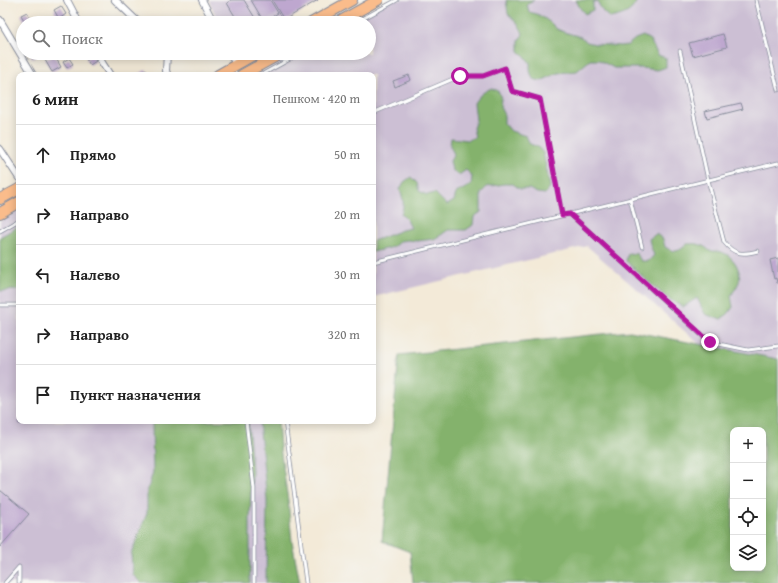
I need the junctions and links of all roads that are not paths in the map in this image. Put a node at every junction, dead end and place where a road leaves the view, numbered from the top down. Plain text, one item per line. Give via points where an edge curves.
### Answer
1 (67, 0) edge
2 (115, 0) edge
3 (202, 0) edge
4 (352, 0) edge
5 (378, 0) edge
6 (397, 0) edge
7 (756, 0) edge
8 (75, 16) edge
9 (132, 16) edge
10 (210, 16) edge
11 (323, 16) edge
12 (349, 16) edge
13 (368, 16) edge
14 (0, 20) edge
15 (16, 47) edge
16 (680, 50) dead end
17 (24, 60) edge
18 (100, 60) edge
19 (167, 60) edge
20 (234, 60) edge
21 (245, 60) edge
22 (269, 60) edge
23 (288, 60) edge
24 (236, 65) junction
25 (31, 72) edge
26 (108, 72) edge
27 (166, 72) edge
28 (223, 72) edge
29 (247, 72) edge
30 (266, 72) edge
31 (778, 90) edge
32 (376, 112) edge
33 (0, 149) edge
34 (778, 163) edge
35 (16, 173) edge
36 (708, 180) junction
37 (16, 191) edge
38 (0, 199) edge
39 (630, 199) junction
40 (16, 204) edge
41 (0, 213) edge
42 (570, 214) junction
43 (562, 215) junction
44 (16, 222) edge
45 (0, 231) edge
46 (642, 247) dead end
47 (758, 251) dead end
48 (376, 261) edge
49 (0, 305) edge
50 (16, 305) edge
51 (778, 346) edge
52 (246, 424) edge
53 (285, 424) edge
54 (5, 583) edge
55 (20, 583) edge
56 (254, 583) edge
57 (306, 583) edge

1 - 8 street
2 - 9 street
3 - 10 street
4 - 11 main road
5 - 12 main road
6 - 13 lane
7 - 31 lane
14 - 15 street
16 - 36 lane
17 - 25 street
18 - 26 street
19 - 27 street
20 - 24 street
21 - 24 main road
22 - 29 main road
23 - 30 lane
24 - 28 main road
32 - 43 lane via 460,76 483,76 505,68 512,91 540,99
33 - 35 street
34 - 36 lane
36 - 39 lane
36 - 47 lane via 724,242 728,248 742,254
37 - 38 main road
39 - 42 lane
39 - 46 lane
40 - 41 main road
42 - 43 lane
42 - 51 lane via 710,342 748,350
43 - 48 lane
44 - 45 lane
49 - 50 lane
52 - 56 lane via 254,488
53 - 57 lane
54 - 55 lane via 18,567

